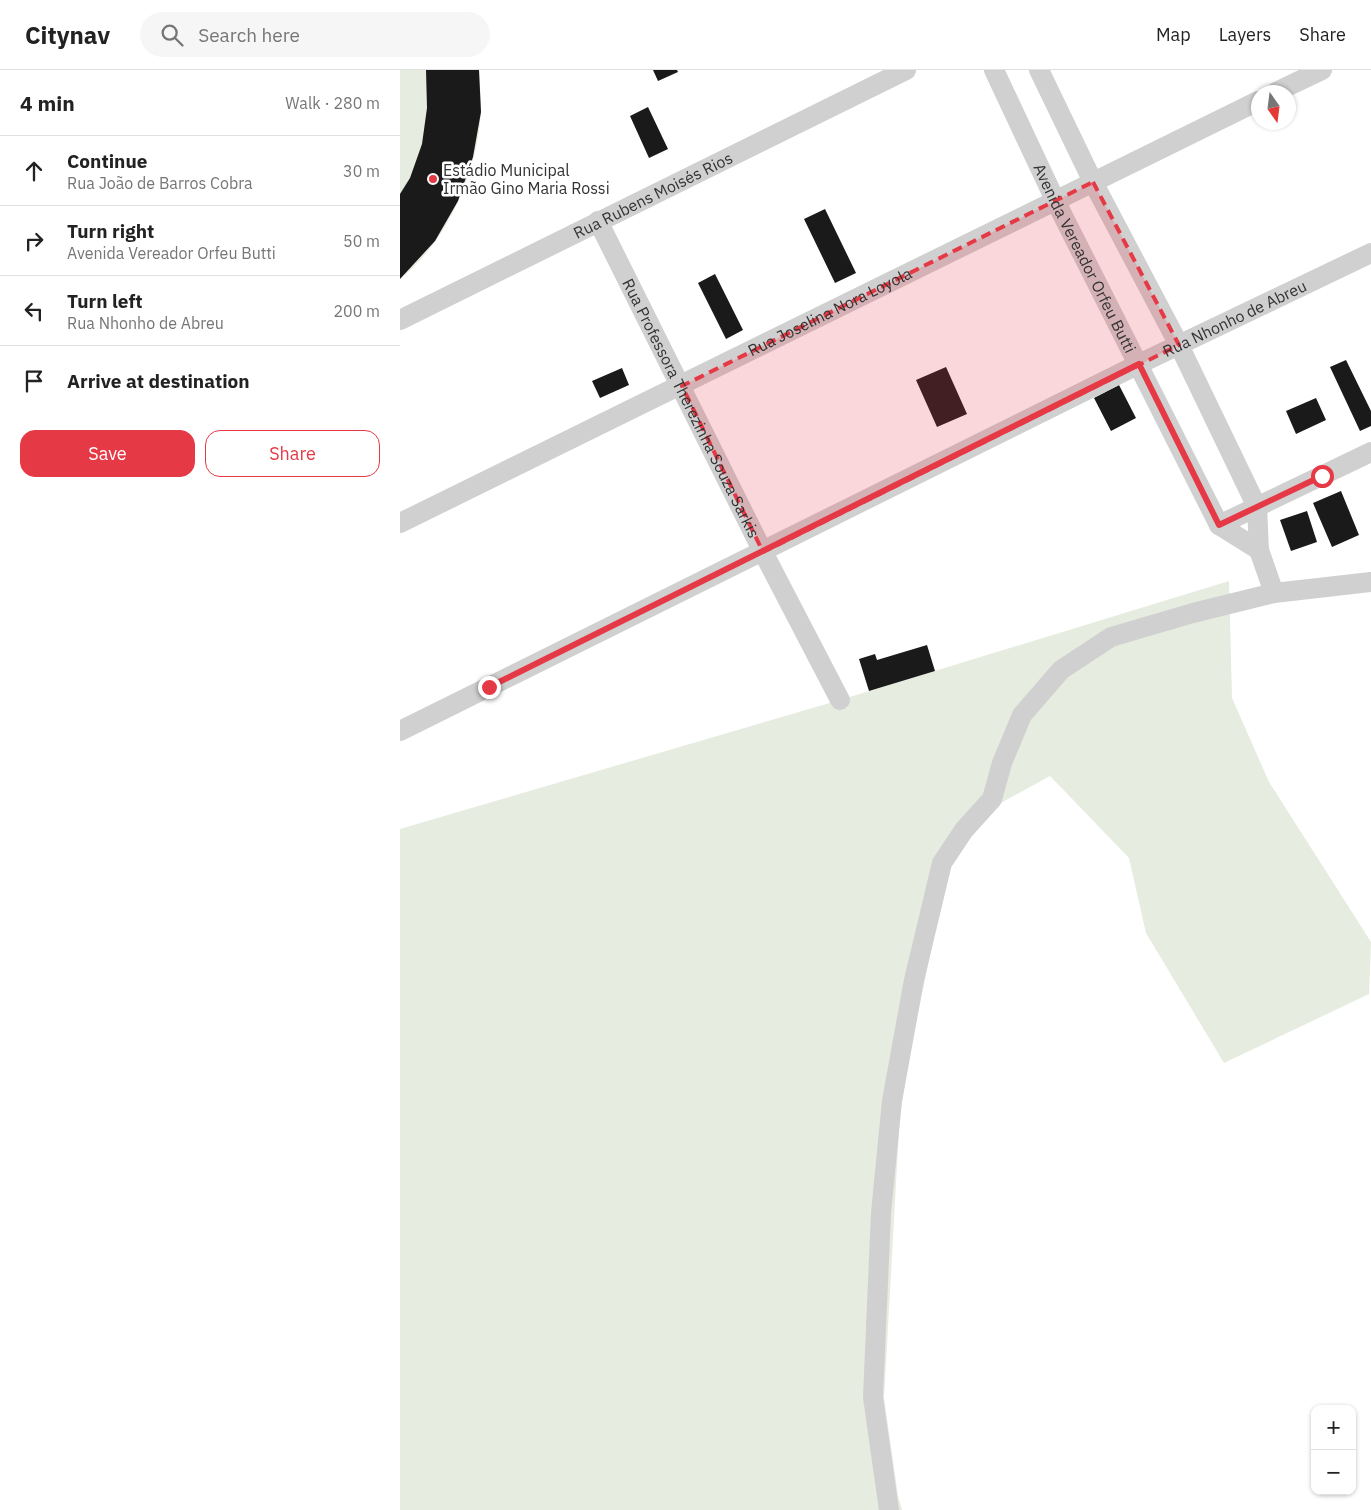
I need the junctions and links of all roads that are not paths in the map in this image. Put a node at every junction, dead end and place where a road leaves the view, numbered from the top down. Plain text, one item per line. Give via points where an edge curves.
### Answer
1 (906, 70) edge
2 (994, 70) edge
3 (1039, 70) edge
4 (1322, 70) edge
5 (1291, 85) edge
6 (1251, 104) edge
7 (1093, 182) junction
8 (1055, 200) junction
9 (598, 221) junction
10 (1371, 253) edge
11 (400, 320) edge
12 (1179, 345) junction
13 (1139, 364) junction
14 (682, 386) junction
15 (1371, 452) edge
16 (1256, 507) junction
17 (400, 523) edge
18 (1219, 525) junction
19 (1260, 550) junction
20 (763, 552) junction
21 (1371, 582) edge
22 (1274, 593) junction
23 (840, 700) dead end
24 (400, 731) edge
25 (889, 1510) edge

1 - 9 street, Rua Rubens Moisés Rios
2 - 8 street, Avenida Vereador Orfeu Butti
3 - 7 street
4 - 5 street
6 - 7 street, Rua Joselina Nora Loyola
7 - 8 street, Rua Joselina Nora Loyola
7 - 12 street
8 - 13 street, Avenida Vereador Orfeu Butti
8 - 14 street, Rua Joselina Nora Loyola
9 - 11 street, Rua Rubens Moisés Rios
9 - 14 street, Rua Professora Therezinha Souza Sarkis
10 - 12 street, Rua Nhonho de Abreu
12 - 13 street, Rua Nhonho de Abreu
12 - 16 street
13 - 18 street, Avenida Vereador Orfeu Butti
13 - 20 street, Rua Nhonho de Abreu
14 - 17 street, Rua Joselina Nora Loyola
14 - 20 street, Rua Professora Therezinha Souza Sarkis
15 - 16 street
16 - 18 street
16 - 19 street
18 - 19 street
19 - 22 street
20 - 23 street, Rua Professora Therezinha Souza Sarkis
20 - 24 street, Rua Nhonho de Abreu
21 - 22 street
22 - 25 street via 1111,637 1060,670 1022,715 1002,763 992,799 964,830 942,863 892,1101 881,1213 874,1396

